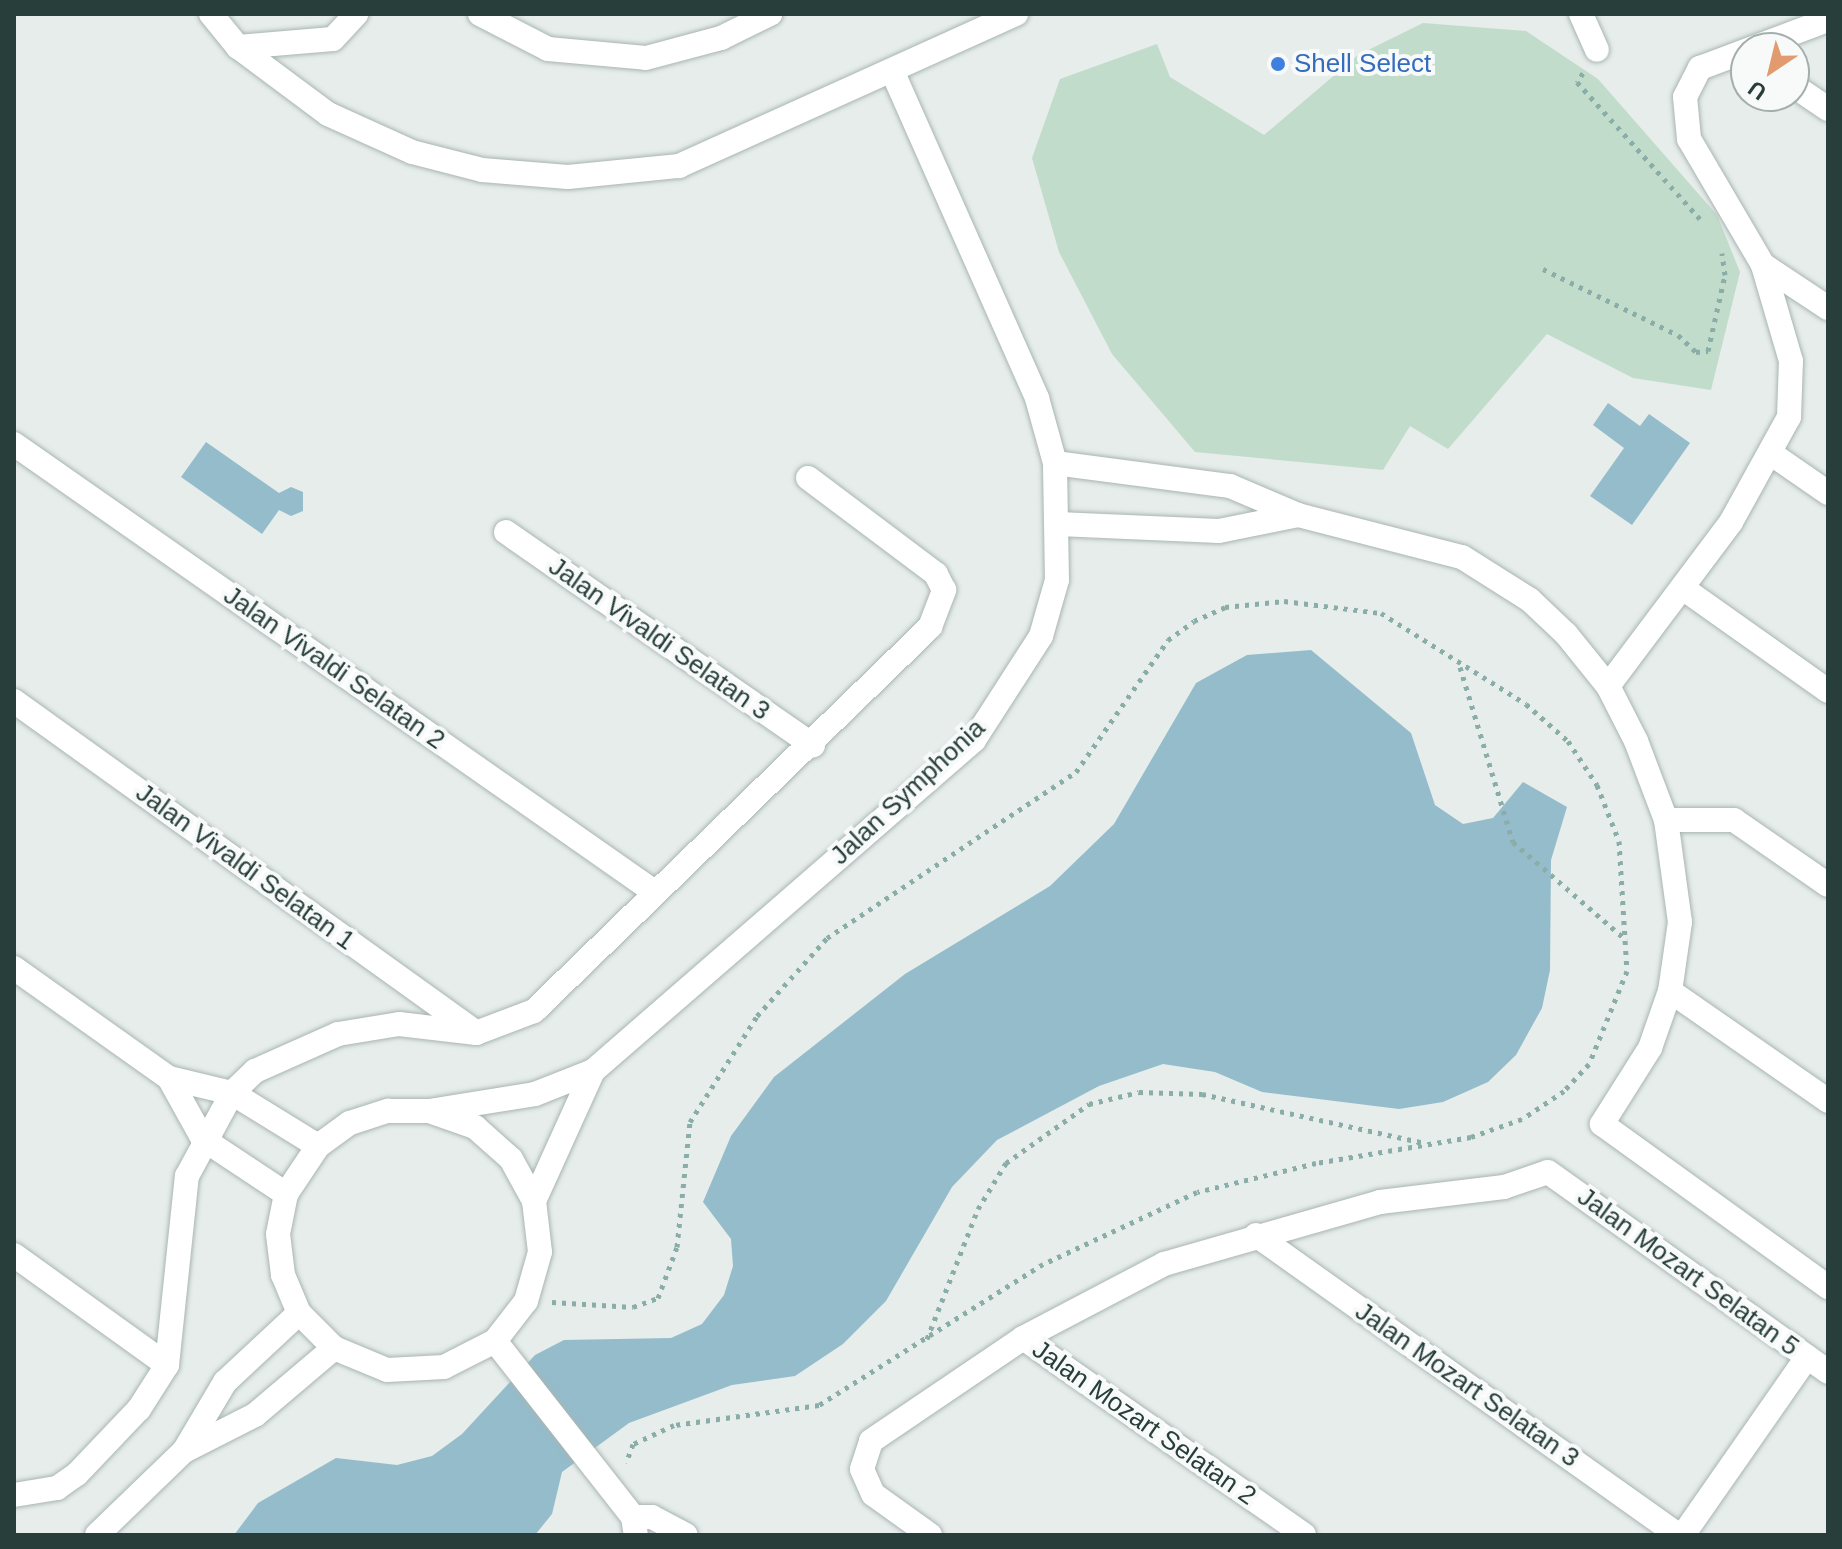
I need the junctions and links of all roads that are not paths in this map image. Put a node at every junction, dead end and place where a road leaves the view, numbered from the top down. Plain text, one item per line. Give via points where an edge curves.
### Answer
1 (211, 14) edge
2 (356, 14) edge
3 (480, 14) edge
4 (770, 14) edge
5 (1016, 14) edge
6 (1581, 14) edge
7 (1828, 20) edge
8 (1795, 32) edge
9 (238, 47) junction
10 (1597, 50) road end
11 (1730, 56) edge
12 (893, 73) junction
13 (1810, 97) edge
14 (1828, 109) edge
15 (1763, 265) junction
16 (1828, 308) edge
17 (14, 444) edge
18 (1773, 455) junction
19 (1055, 463) junction
20 (808, 478) dead end
21 (1828, 493) edge
22 (1298, 515) junction
23 (1058, 524) junction
24 (506, 532) dead end
25 (1684, 589) junction
26 (1608, 686) junction
27 (1828, 691) edge
28 (14, 701) edge
29 (813, 745) junction
30 (1666, 820) junction
31 (1828, 885) edge
32 (653, 891) junction
33 (14, 968) edge
34 (1670, 991) junction
35 (476, 1033) junction
36 (593, 1071) junction
37 (169, 1078) junction
38 (232, 1093) junction
39 (1828, 1101) edge
40 (429, 1111) junction
41 (203, 1139) junction
42 (318, 1146) junction
43 (286, 1194) junction
44 (534, 1201) junction
45 (1256, 1235) junction
46 (14, 1255) edge
47 (1828, 1287) edge
48 (299, 1313) junction
49 (1023, 1338) junction
50 (495, 1341) junction
51 (334, 1348) junction
52 (1807, 1357) junction
53 (167, 1365) junction
54 (1828, 1372) edge
55 (184, 1451) junction
56 (14, 1495) edge
57 (634, 1526) edge
58 (97, 1535) edge
59 (686, 1535) edge
60 (930, 1535) edge
61 (1304, 1535) edge
62 (1681, 1535) edge

1 - 9 street
2 - 9 street via 333,39
3 - 4 street via 548,49 646,58 721,38
5 - 12 street
6 - 10 street
7 - 8 street
9 - 12 street via 328,114 412,152 482,170 568,177 679,166
11 - 15 street via 1700,68 1684,118 1689,139
12 - 19 street, Jalan Symphonia via 1037,398
13 - 14 street
15 - 16 street
15 - 18 street via 1791,361 1789,417
17 - 32 street, Jalan Vivaldi Selatan 2
18 - 21 street
18 - 25 street
19 - 22 street via 1230,486
19 - 23 street, Jalan Symphonia
20 - 29 street via 936,574 944,590 930,627
22 - 23 street via 1219,531
22 - 26 street via 1462,557 1530,600
23 - 36 street, Jalan Symphonia via 1057,580 1041,636 974,740
24 - 29 street, Jalan Vivaldi Selatan 3
25 - 26 street
25 - 27 street
26 - 30 street
28 - 35 street, Jalan Vivaldi Selatan 1
29 - 32 street
30 - 31 street via 1734,820
30 - 34 street via 1680,922
32 - 35 street via 534,1011
33 - 37 street
34 - 39 street
34 - 47 street via 1650,1048 1602,1124
35 - 38 street via 399,1024 338,1034 255,1071
36 - 40 street, Jalan Symphonia via 535,1094
36 - 44 street, Jalan Symphonia
37 - 38 street
37 - 41 street
38 - 41 street
38 - 42 street
40 - 42 street via 388,1111 350,1123
40 - 44 street via 484,1135 511,1159
41 - 43 street
41 - 53 street via 187,1176
42 - 43 street
43 - 48 street via 278,1234 283,1275
44 - 50 street via 540,1252 526,1301
45 - 49 street via 1164,1264
45 - 52 street, Jalan Mozart Selatan 5 via 1380,1202 1504,1187 1548,1172
45 - 62 street, Jalan Mozart Selatan 3
46 - 53 street
48 - 51 street
48 - 55 street via 225,1382
49 - 60 street via 871,1441 862,1469 873,1494
49 - 61 street, Jalan Mozart Selatan 2
50 - 51 street via 444,1367 387,1370
50 - 57 street via 615,1494
51 - 55 street via 255,1415
52 - 54 street, Jalan Mozart Selatan 5
52 - 62 street
53 - 56 street via 139,1409 77,1474 57,1488
55 - 58 street
57 - 59 street via 652,1517

